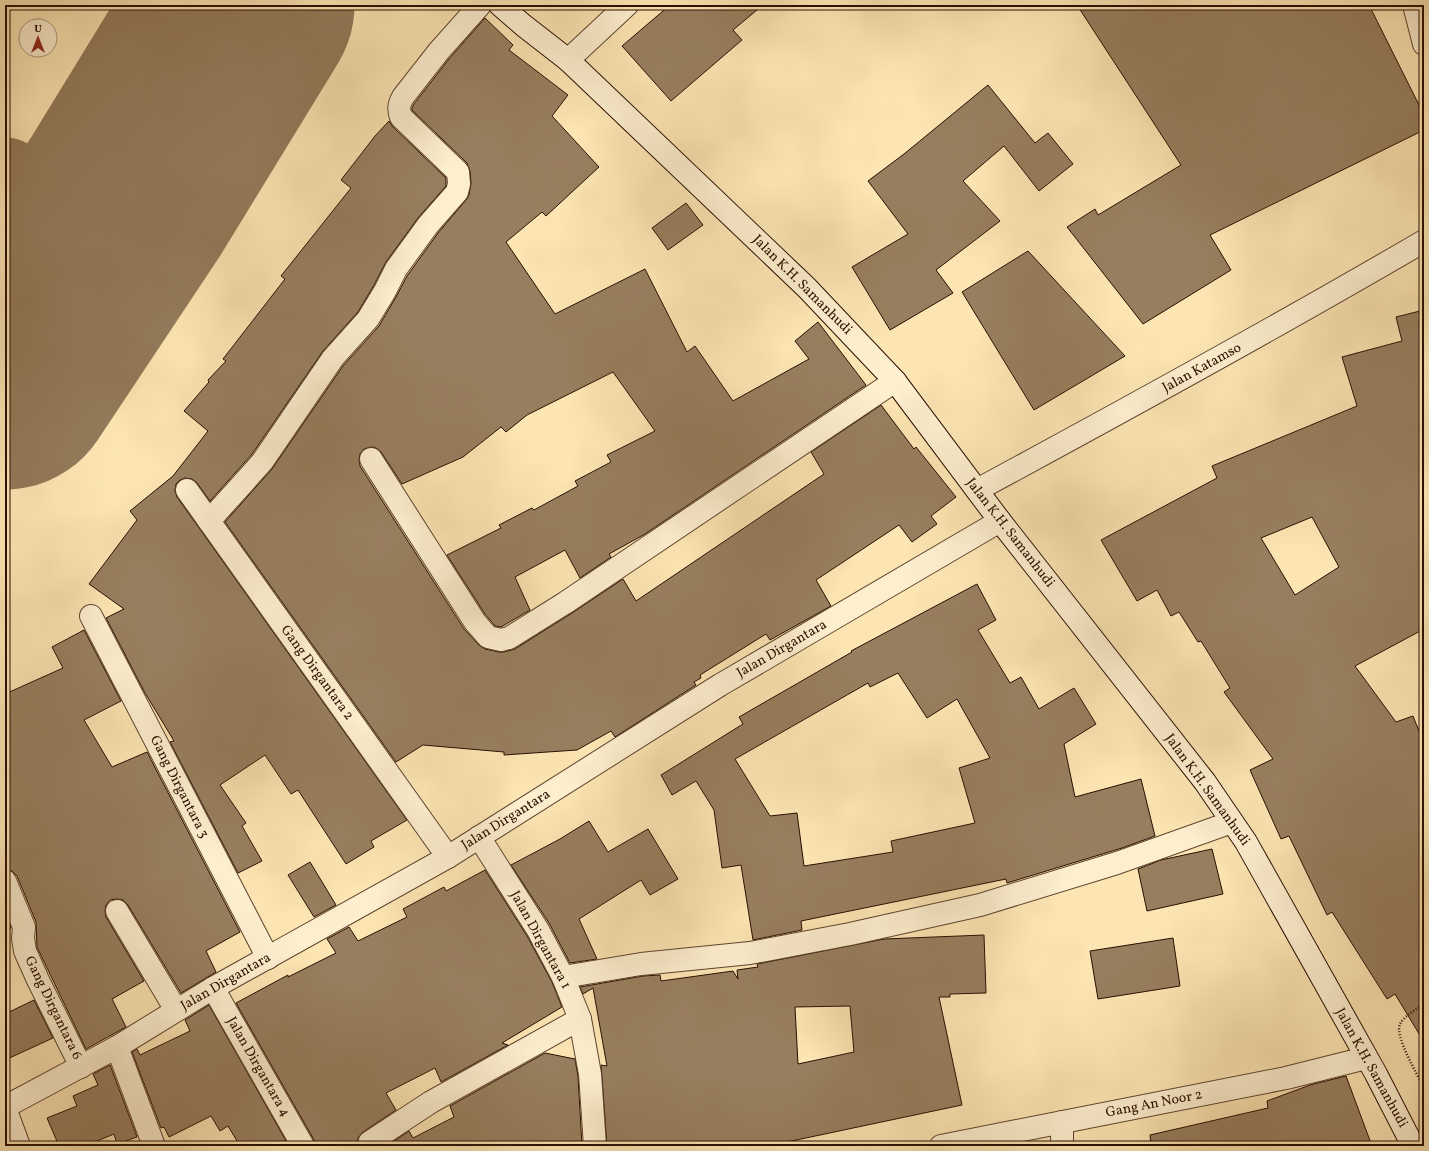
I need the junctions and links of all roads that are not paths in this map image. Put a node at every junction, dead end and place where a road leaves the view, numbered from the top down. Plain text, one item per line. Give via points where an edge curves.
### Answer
1 (480, 5) edge
2 (500, 5) edge
3 (626, 5) edge
4 (1414, 5) edge
5 (1424, 44) edge
6 (568, 60) junction
7 (1424, 241) edge
8 (895, 381) junction
9 (371, 459) dead end
10 (187, 490) dead end
11 (977, 490) junction
12 (209, 521) junction
13 (1000, 521) junction
14 (91, 616) dead end
15 (1232, 822) junction
16 (478, 837) junction
17 (448, 857) junction
18 (5, 881) edge
19 (117, 911) dead end
20 (268, 958) junction
21 (563, 977) junction
22 (213, 988) junction
23 (176, 1010) junction
24 (580, 1019) junction
25 (117, 1047) junction
26 (1366, 1058) junction
27 (81, 1067) junction
28 (5, 1108) edge
29 (1062, 1122) junction
30 (19, 1146) edge
31 (154, 1146) edge
32 (303, 1146) edge
33 (371, 1146) edge
34 (595, 1146) edge
35 (941, 1146) edge
36 (1062, 1146) edge
37 (1413, 1146) edge

1 - 12 street via 403,97 399,111 402,117 458,172 457,192 428,224 396,269 386,291 368,319 333,358 262,462
2 - 6 street, Jalan K.H. Samanhudi
3 - 6 street
4 - 5 street
6 - 8 street, Jalan K.H. Samanhudi via 807,288
7 - 11 street, Jalan Katamso via 1204,367
8 - 9 street via 565,603 509,638 501,640 488,637 475,622
8 - 11 street, Jalan K.H. Samanhudi
10 - 12 street, Gang Dirgantara 2
11 - 13 street, Jalan K.H. Samanhudi
12 - 17 street, Gang Dirgantara 2
13 - 15 street, Jalan K.H. Samanhudi via 1205,782
13 - 16 street, Jalan Dirgantara via 720,686
14 - 20 street, Gang Dirgantara 3
15 - 21 street via 1117,863 980,905 750,953 641,964
15 - 26 street, Jalan K.H. Samanhudi via 1246,842
16 - 17 street, Jalan Dirgantara
16 - 21 street, Jalan Dirgantara 1 via 538,930
17 - 20 street, Jalan Dirgantara
18 - 27 street, Gang Dirgantara 6 via 24,927 26,951
19 - 23 street
20 - 22 street, Jalan Dirgantara
21 - 24 street, Jalan Dirgantara 1
22 - 23 street, Jalan Dirgantara
22 - 32 street, Jalan Dirgantara 4
23 - 25 street, Jalan Dirgantara
24 - 33 street via 431,1102 370,1142
24 - 34 street, Jalan Dirgantara 1 via 590,1074
25 - 27 street, Jalan Dirgantara
25 - 31 street
26 - 29 street, Gang An Noor 2 via 1286,1078
26 - 37 street, Jalan K.H. Samanhudi
27 - 28 street, Jalan Dirgantara
28 - 30 street
29 - 35 street, Gang An Noor 2
29 - 36 street

